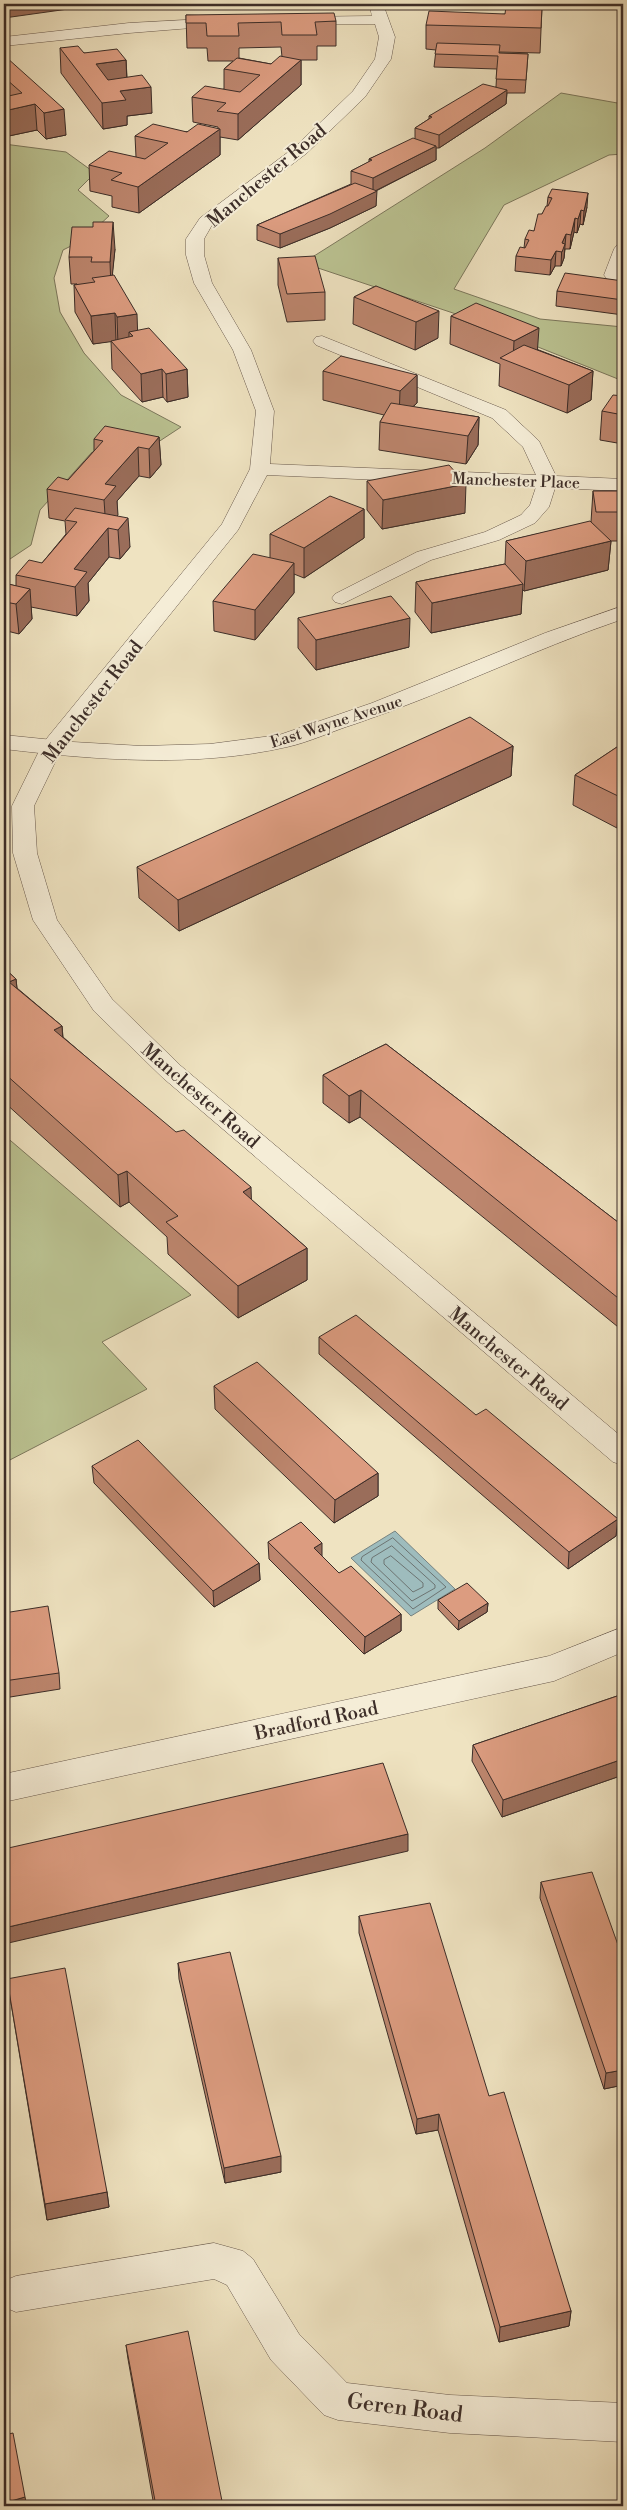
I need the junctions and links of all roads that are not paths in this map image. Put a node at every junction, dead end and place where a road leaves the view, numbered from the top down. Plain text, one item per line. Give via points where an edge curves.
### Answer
1 (379, 12) edge
2 (280, 20) edge
3 (244, 21) edge
4 (4, 42) edge
5 (623, 249) edge
6 (623, 276) edge
7 (322, 341) dead end
8 (260, 469) junction
9 (548, 482) junction
10 (623, 485) edge
11 (342, 598) dead end
12 (623, 612) edge
13 (4, 742) edge
14 (51, 748) junction
15 (623, 1454) edge
16 (623, 1638) edge
17 (4, 1788) edge
18 (16, 2294) dead end
19 (623, 2423) edge

1 - 2 street
1 - 8 street, Manchester Road via 387,36 383,59 359,94 301,150 206,222 195,239 194,254 202,283 242,350 265,411
3 - 4 street
5 - 6 street via 612,275
7 - 9 street via 499,414 532,445
8 - 9 street, Manchester Place
8 - 14 street, Manchester Road via 230,526
9 - 10 street, Manchester Place
9 - 11 street via 539,507 528,519 492,536 424,556
12 - 14 street, East Wayne Avenue via 402,700 281,742 190,753
13 - 14 street, East Wayne Avenue
14 - 15 street, Manchester Road via 23,806 25,853 45,920 103,1005 172,1072
16 - 17 street, Bradford Road via 554,1668
18 - 19 street, Geren Road via 214,2261 230,2264 240,2272 285,2347 338,2401 450,2414

